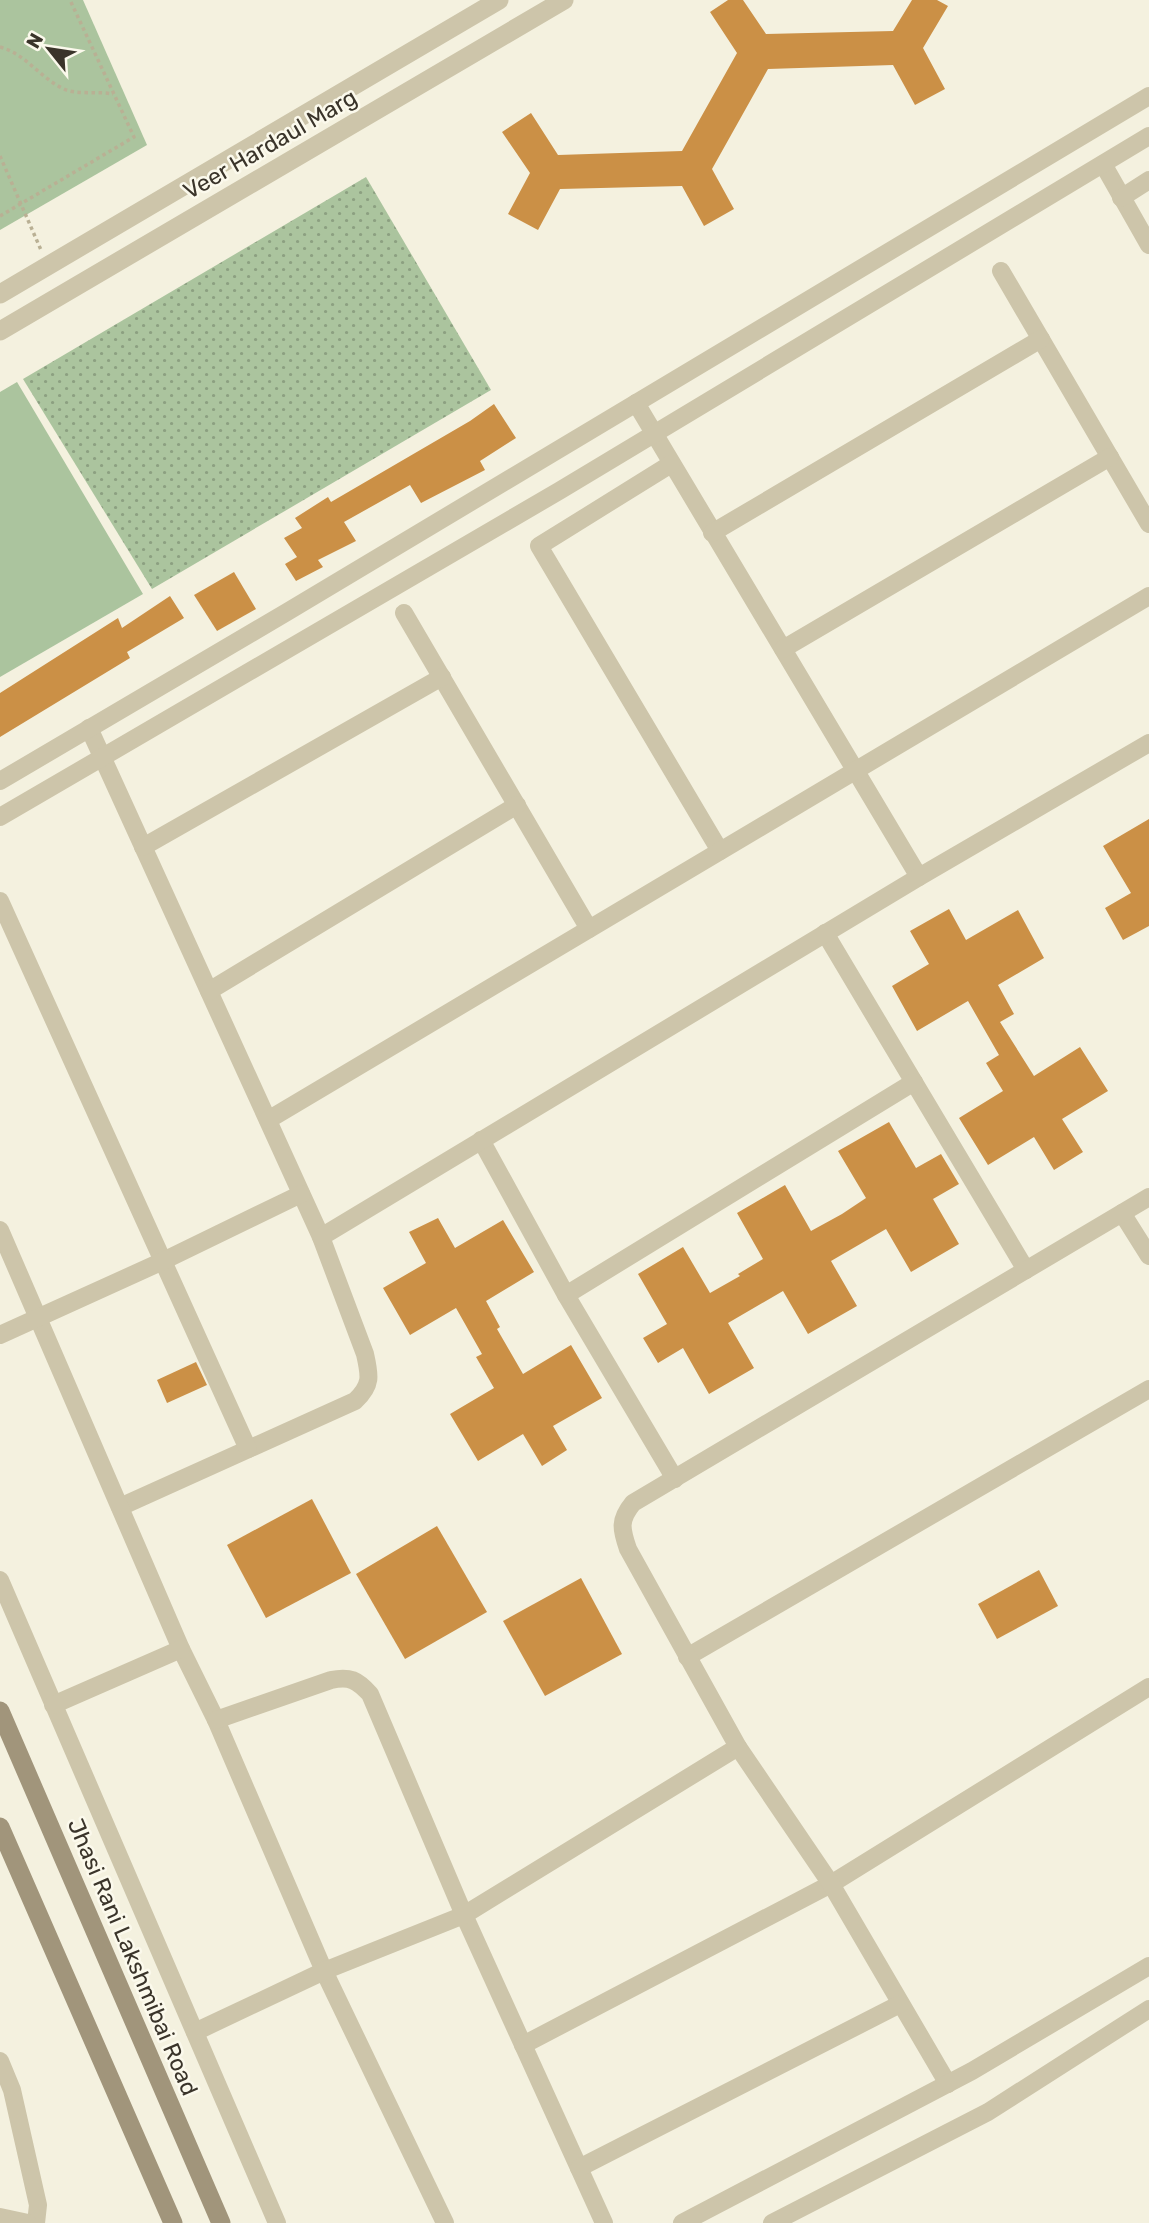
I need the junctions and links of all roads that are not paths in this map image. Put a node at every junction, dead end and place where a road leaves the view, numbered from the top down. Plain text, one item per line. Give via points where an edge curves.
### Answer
1 (499, 0) edge
2 (564, 0) edge
3 (1149, 96) edge
4 (1149, 136) edge
5 (1103, 164) junction
6 (1149, 180) edge
7 (1121, 198) junction
8 (1149, 245) edge
9 (1001, 271) dead end
10 (0, 294) edge
11 (0, 331) edge
12 (1041, 339) junction
13 (636, 403) junction
14 (655, 433) junction
15 (1110, 457) junction
16 (671, 464) junction
17 (1149, 524) edge
18 (712, 533) junction
19 (1149, 597) edge
20 (404, 613) dead end
21 (783, 649) junction
22 (442, 677) junction
23 (89, 729) junction
24 (1149, 743) edge
25 (103, 756) junction
26 (856, 771) junction
27 (0, 781) edge
28 (517, 806) junction
29 (0, 817) edge
30 (143, 847) junction
31 (720, 851) junction
32 (919, 877) junction
33 (0, 901) edge
34 (589, 929) junction
35 (825, 933) junction
36 (209, 991) junction
37 (914, 1082) junction
38 (268, 1120) junction
39 (481, 1140) junction
40 (301, 1194) junction
41 (1149, 1197) edge
42 (1122, 1213) junction
43 (0, 1230) edge
44 (321, 1237) junction
45 (1149, 1256) edge
46 (163, 1261) junction
47 (1026, 1270) junction
48 (566, 1295) junction
49 (39, 1316) junction
50 (0, 1335) edge
51 (1149, 1389) edge
52 (248, 1449) junction
53 (675, 1479) junction
54 (120, 1507) junction
55 (0, 1580) edge
56 (181, 1649) junction
57 (687, 1657) junction
58 (1149, 1687) edge
59 (54, 1705) junction
60 (0, 1711) edge
61 (216, 1720) junction
62 (738, 1747) junction
63 (0, 1826) edge
64 (831, 1884) junction
65 (464, 1915) junction
66 (1149, 1966) edge
67 (324, 1971) junction
68 (901, 2004) junction
69 (1149, 2009) edge
70 (195, 2032) junction
71 (523, 2046) junction
72 (0, 2061) edge
73 (948, 2084) junction
74 (579, 2168) junction
75 (0, 2217) edge
76 (600, 2222) edge
77 (28, 2223) edge
78 (36, 2223) edge
79 (173, 2223) edge
80 (221, 2223) edge
81 (277, 2223) edge
82 (445, 2223) edge
83 (682, 2223) edge
84 (772, 2223) edge

1 - 10 street, Veer Hardaul Marg
2 - 11 street, Veer Hardaul Marg
3 - 13 street
4 - 5 street
5 - 7 street
5 - 14 street
6 - 7 street
7 - 8 street
9 - 12 street
12 - 15 street
12 - 18 street
13 - 14 street
13 - 23 street
14 - 16 street
14 - 25 street
15 - 17 street
15 - 21 street
16 - 18 street
16 - 31 street via 539,546
18 - 21 street
19 - 26 street
20 - 22 street
21 - 26 street
22 - 28 street
22 - 30 street
23 - 25 street
23 - 27 street
24 - 32 street
25 - 29 street
25 - 30 street
26 - 31 street
26 - 32 street
28 - 34 street
28 - 36 street
30 - 36 street
31 - 34 street
32 - 35 street
33 - 46 street
34 - 38 street
35 - 37 street
35 - 39 street
36 - 38 street
37 - 47 street
37 - 48 street
38 - 40 street
39 - 44 street
39 - 48 street
40 - 44 street
40 - 46 street
41 - 42 street
42 - 45 street
42 - 47 street
43 - 49 street
44 - 52 street via 365,1354 366,1390 355,1401
46 - 49 street
46 - 52 street
47 - 53 street
48 - 53 street
49 - 50 street
49 - 54 street
51 - 57 street
52 - 54 street
53 - 57 street via 633,1503 621,1528
54 - 56 street
55 - 59 street
56 - 59 street
56 - 61 street
57 - 62 street
58 - 64 street
59 - 70 street
60 - 80 main road, Jhasi Rani Lakshmibai Road
61 - 65 street via 331,1680 346,1677 358,1681 369,1694
61 - 67 street
62 - 64 street
62 - 65 street
63 - 79 main road
64 - 68 street
64 - 71 street
65 - 67 street
65 - 71 street
66 - 73 street
67 - 70 street
67 - 82 street
68 - 73 street
68 - 74 street
69 - 84 street via 988,2112
70 - 81 street
71 - 74 street
72 - 78 street via 12,2090 38,2205
73 - 83 street
74 - 76 street
75 - 77 street

